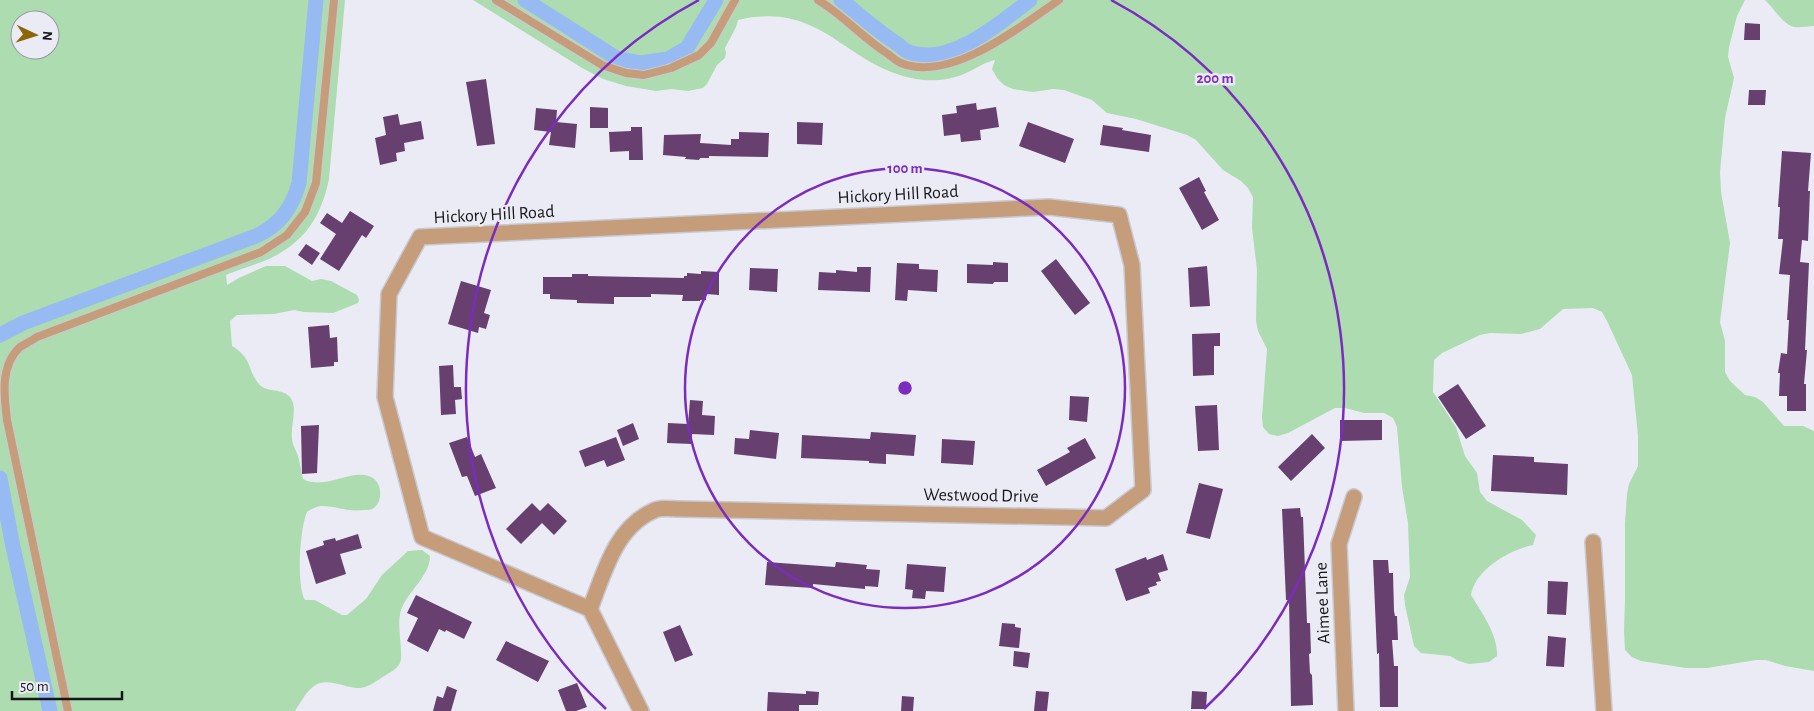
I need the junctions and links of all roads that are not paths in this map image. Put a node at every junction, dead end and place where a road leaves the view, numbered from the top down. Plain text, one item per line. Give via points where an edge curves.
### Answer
1 (334, 0) edge
2 (496, 0) edge
3 (735, 0) edge
4 (818, 0) edge
5 (1059, 0) edge
6 (1119, 215) joint
7 (1354, 496) dead end
8 (1593, 542) dead end
9 (590, 609) junction
10 (68, 711) edge
11 (641, 711) edge
12 (1346, 711) edge
13 (1604, 711) edge

1 - 10 lane via 316,183 305,212 287,235 261,252 37,338 19,348 7,363 3,386 7,420
2 - 3 lane via 602,65 626,73 644,74 670,68 699,55 711,42
4 - 5 lane via 901,63 936,67 965,59
6 - 9 street, Westwood Drive via 1132,265 1143,490 1106,518 654,510 631,525 612,553
6 - 9 street, Hickory Hill Road via 1049,207 420,237 389,294 385,397 422,537
7 - 12 street, Aimee Lane via 1339,544
8 - 13 street
9 - 11 street

